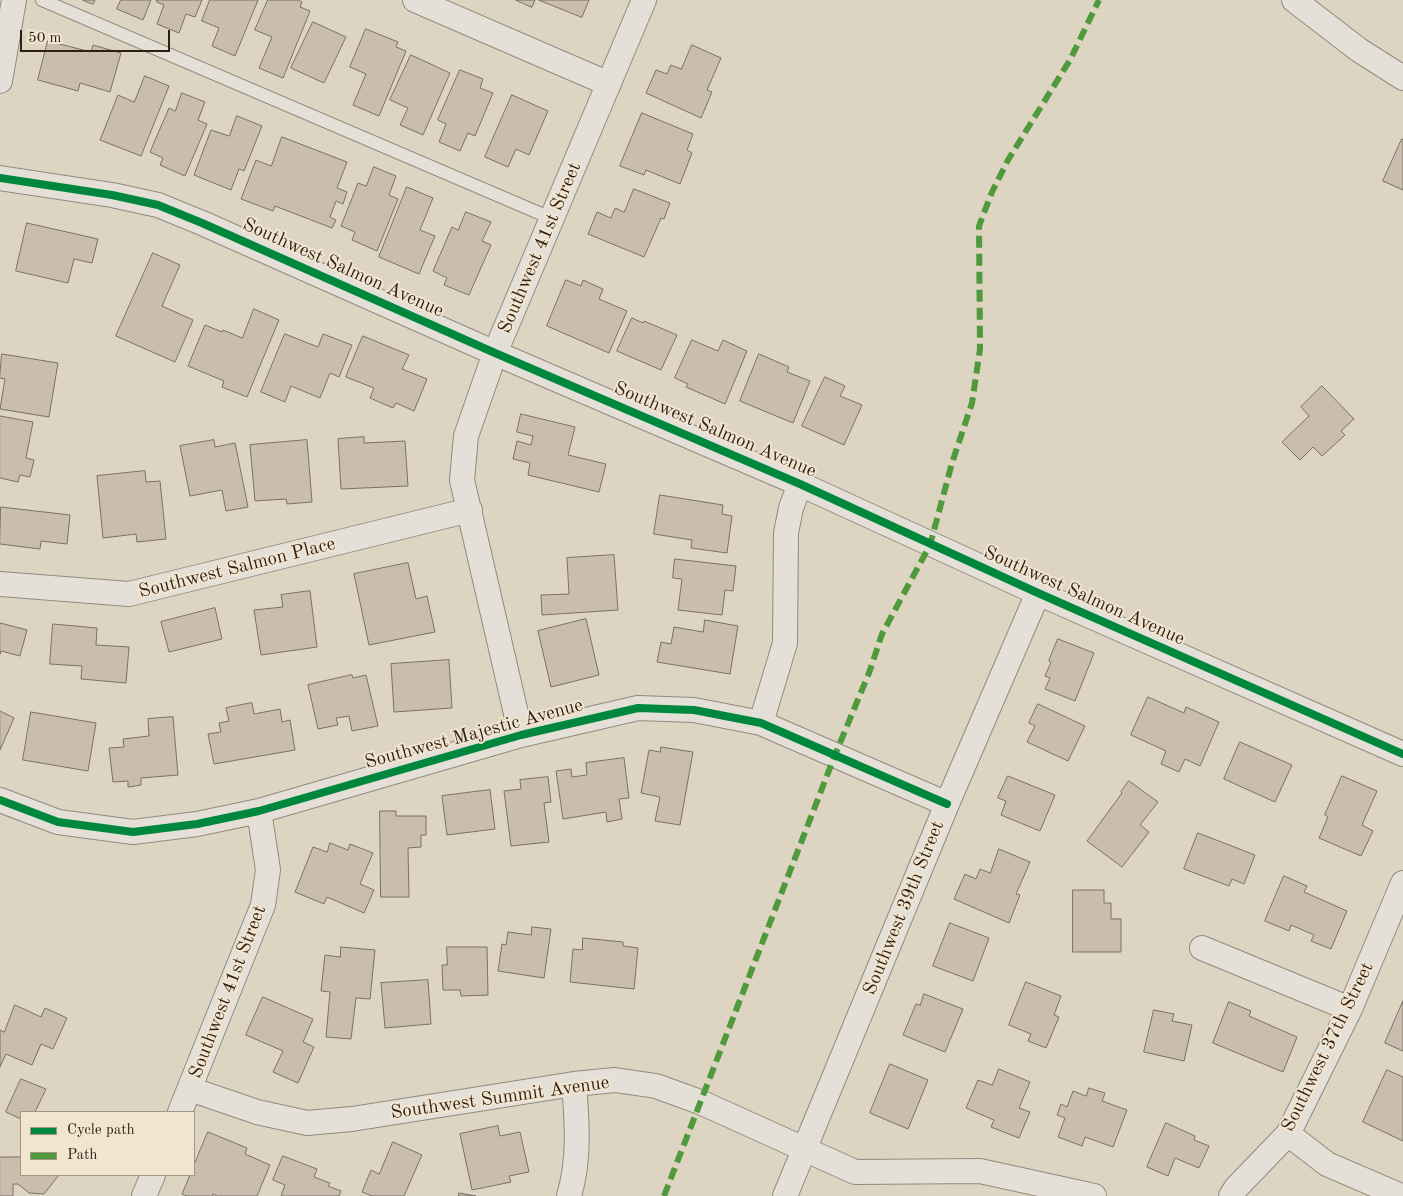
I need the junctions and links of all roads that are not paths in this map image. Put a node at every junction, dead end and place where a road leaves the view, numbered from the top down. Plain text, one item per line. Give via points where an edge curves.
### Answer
1 (14, 0) edge
2 (42, 0) edge
3 (415, 0) edge
4 (644, 0) edge
5 (1294, 0) edge
6 (1403, 78) edge
7 (0, 81) edge
8 (609, 84) junction
9 (0, 178) edge
10 (553, 219) junction
11 (495, 353) junction
12 (800, 484) junction
13 (470, 510) junction
14 (0, 584) edge
15 (1038, 593) junction
16 (761, 723) junction
17 (521, 736) junction
18 (1403, 754) edge
19 (0, 800) edge
20 (947, 804) junction
21 (259, 812) junction
22 (1403, 883) edge
23 (1202, 948) dead end
24 (1350, 1010) junction
25 (574, 1084) junction
26 (190, 1089) junction
27 (180, 1111) edge
28 (1288, 1134) junction
29 (805, 1150) junction
30 (154, 1176) edge
31 (144, 1196) edge
32 (569, 1196) edge
33 (785, 1196) edge
34 (1094, 1196) edge
35 (1231, 1196) edge
36 (1401, 1196) edge

1 - 7 street
2 - 10 lane
3 - 8 street
4 - 8 street, Southwest 41st Street
5 - 6 street via 1358,50
8 - 10 street, Southwest 41st Street
9 - 11 street, Southwest Salmon Avenue via 158,205
10 - 11 street, Southwest 41st Street
11 - 12 street, Southwest Salmon Avenue
11 - 13 street, Southwest 41st Street via 466,436 462,480
12 - 15 street, Southwest Salmon Avenue
12 - 16 street via 790,508 786,533 785,643
13 - 14 street, Southwest Salmon Place via 129,594
13 - 17 street, Southwest 41st Street
15 - 18 street, Southwest Salmon Avenue
15 - 20 street, Southwest 39th Street
16 - 17 street, Southwest Majestic Avenue via 694,710 638,708
16 - 20 street, Southwest Majestic Avenue
17 - 21 street, Southwest Majestic Avenue
19 - 21 street, Southwest Majestic Avenue via 58,822 132,832
20 - 29 street, Southwest 39th Street
21 - 26 street, Southwest 41st Street via 268,870 263,906
22 - 24 street, Southwest 37th Street
23 - 24 street
24 - 28 street, Southwest 37th Street
25 - 26 street, Southwest Summit Avenue via 352,1119 307,1123 257,1112
25 - 29 street, Southwest Summit Avenue via 615,1080 656,1086 700,1102
25 - 32 street via 578,1133
26 - 27 street, Southwest 41st Street
28 - 35 street, Southwest 37th Street
28 - 36 street via 1327,1164
29 - 33 street, Southwest 39th Street
29 - 34 street, Southwest Summit Avenue via 855,1172 980,1171
30 - 31 street

